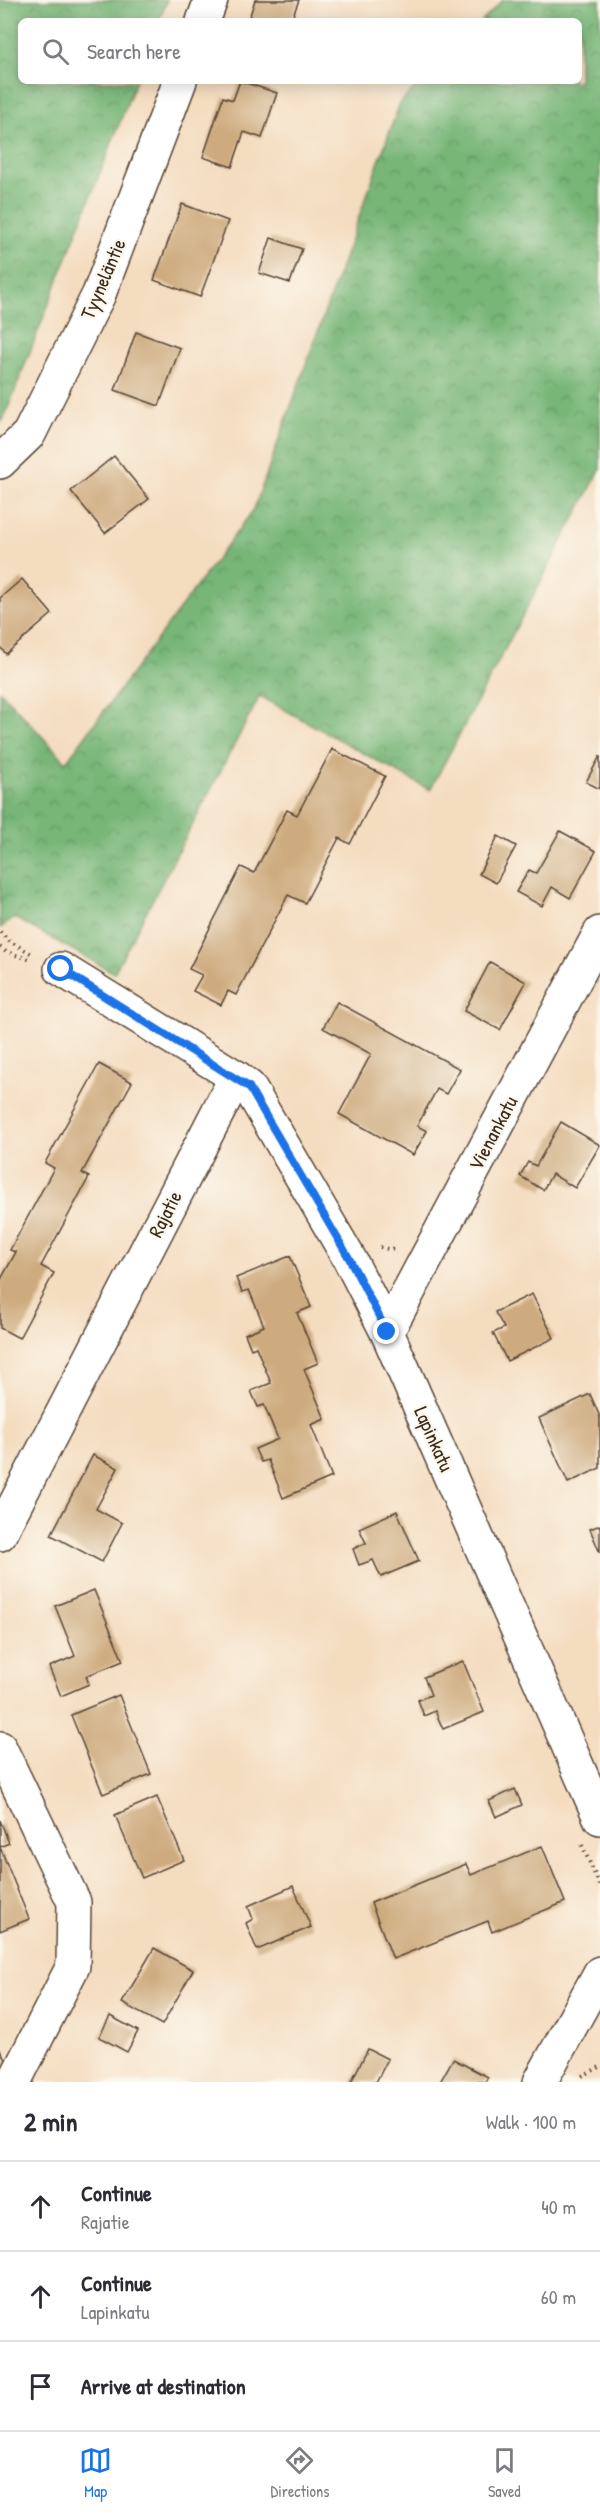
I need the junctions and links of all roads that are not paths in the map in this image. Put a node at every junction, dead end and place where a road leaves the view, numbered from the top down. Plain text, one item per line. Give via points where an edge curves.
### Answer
1 (211, 0) edge
2 (204, 18) edge
3 (179, 84) edge
4 (0, 462) edge
5 (600, 933) edge
6 (61, 969) road end
7 (236, 1077) junction
8 (387, 1332) junction
9 (0, 1534) edge
10 (0, 1748) edge
11 (591, 1830) edge
12 (600, 1973) edge
13 (14, 2082) edge
14 (540, 2082) edge

1 - 2 street
3 - 4 street, Tyyneläntie via 99,294 29,434
5 - 8 street, Vienankatu
6 - 7 street
7 - 8 street, Lapinkatu via 249,1087 349,1258
7 - 9 street, Rajatie
8 - 11 street, Lapinkatu
10 - 13 street via 74,1902 73,1966
12 - 14 street

